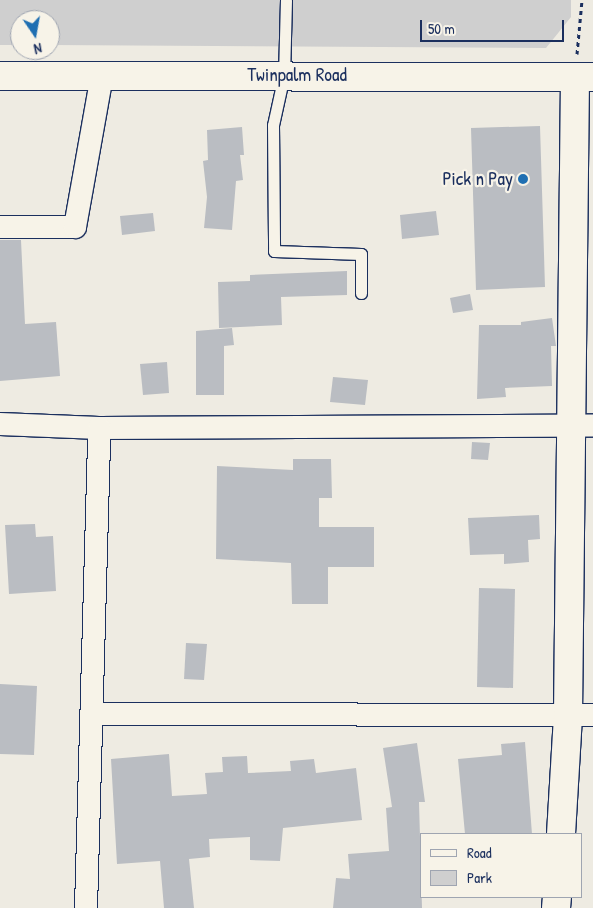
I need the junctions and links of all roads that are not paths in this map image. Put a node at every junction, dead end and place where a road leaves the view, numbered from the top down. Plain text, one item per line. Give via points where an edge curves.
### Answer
1 (286, 0) edge
2 (284, 75) junction
3 (0, 76) edge
4 (102, 76) junction
5 (584, 77) edge
6 (0, 227) edge
7 (361, 293) dead end
8 (0, 424) edge
9 (582, 425) edge
10 (99, 428) junction
11 (92, 714) junction
12 (580, 715) edge
13 (561, 833) edge
14 (86, 908) edge

1 - 2 lane
2 - 4 street, Twinpalm Road
2 - 5 street, Twinpalm Road
2 - 7 lane via 273,125 274,251 361,254
3 - 4 street, Twinpalm Road
4 - 6 street via 75,227
5 - 9 street
8 - 10 street
9 - 10 street
9 - 12 street
10 - 11 street
11 - 12 street
11 - 14 street
12 - 13 street

